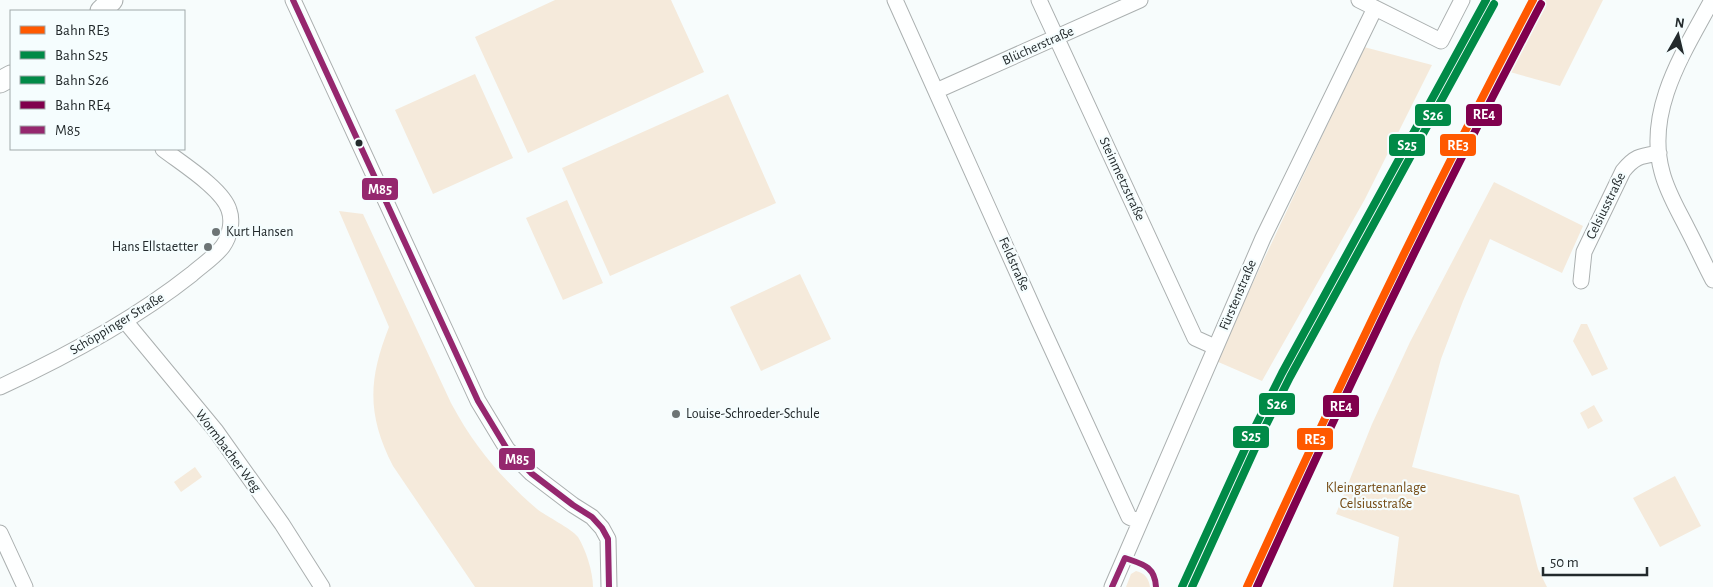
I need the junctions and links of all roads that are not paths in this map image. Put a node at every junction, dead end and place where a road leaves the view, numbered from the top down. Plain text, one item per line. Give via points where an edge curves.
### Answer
1 (112, 0) edge
2 (293, 0) edge
3 (895, 0) edge
4 (1039, 0) edge
5 (1140, 0) edge
6 (1358, 0) edge
7 (1462, 0) edge
8 (1712, 0) edge
9 (1375, 8) junction
10 (102, 10) edge
11 (1056, 38) junction
12 (936, 91) junction
13 (164, 150) edge
14 (1659, 153) junction
15 (1713, 280) edge
16 (1581, 281) dead end
17 (125, 321) junction
18 (1215, 347) junction
19 (0, 387) edge
20 (1140, 522) junction
21 (0, 533) edge
22 (609, 585) edge
23 (25, 587) edge
24 (322, 587) edge
25 (1112, 587) edge

1 - 10 main road
2 - 22 street via 478,401 508,449 531,473 592,517 602,528 608,539
3 - 12 street, Feldstraße
4 - 11 street, Steinmetzstraße
5 - 11 street, Blücherstraße
6 - 9 street
7 - 9 street via 1440,41
8 - 14 street via 1671,81 1660,113
9 - 18 street, Fürstenstraße via 1266,230
11 - 12 street, Blücherstraße
11 - 18 street, Steinmetzstraße via 1195,338
12 - 20 street, Feldstraße via 1130,517
13 - 17 street, Schöppinger Straße via 224,199 231,219 229,232 216,254 172,290
14 - 15 street via 1662,172 1676,207
14 - 16 street, Celsiusstraße via 1631,160 1623,170 1584,252
17 - 19 street, Schöppinger Straße
17 - 24 street, Wormbacher Weg via 216,431
18 - 20 street, Fürstenstraße
20 - 25 street, Fürstenstraße
21 - 23 street

